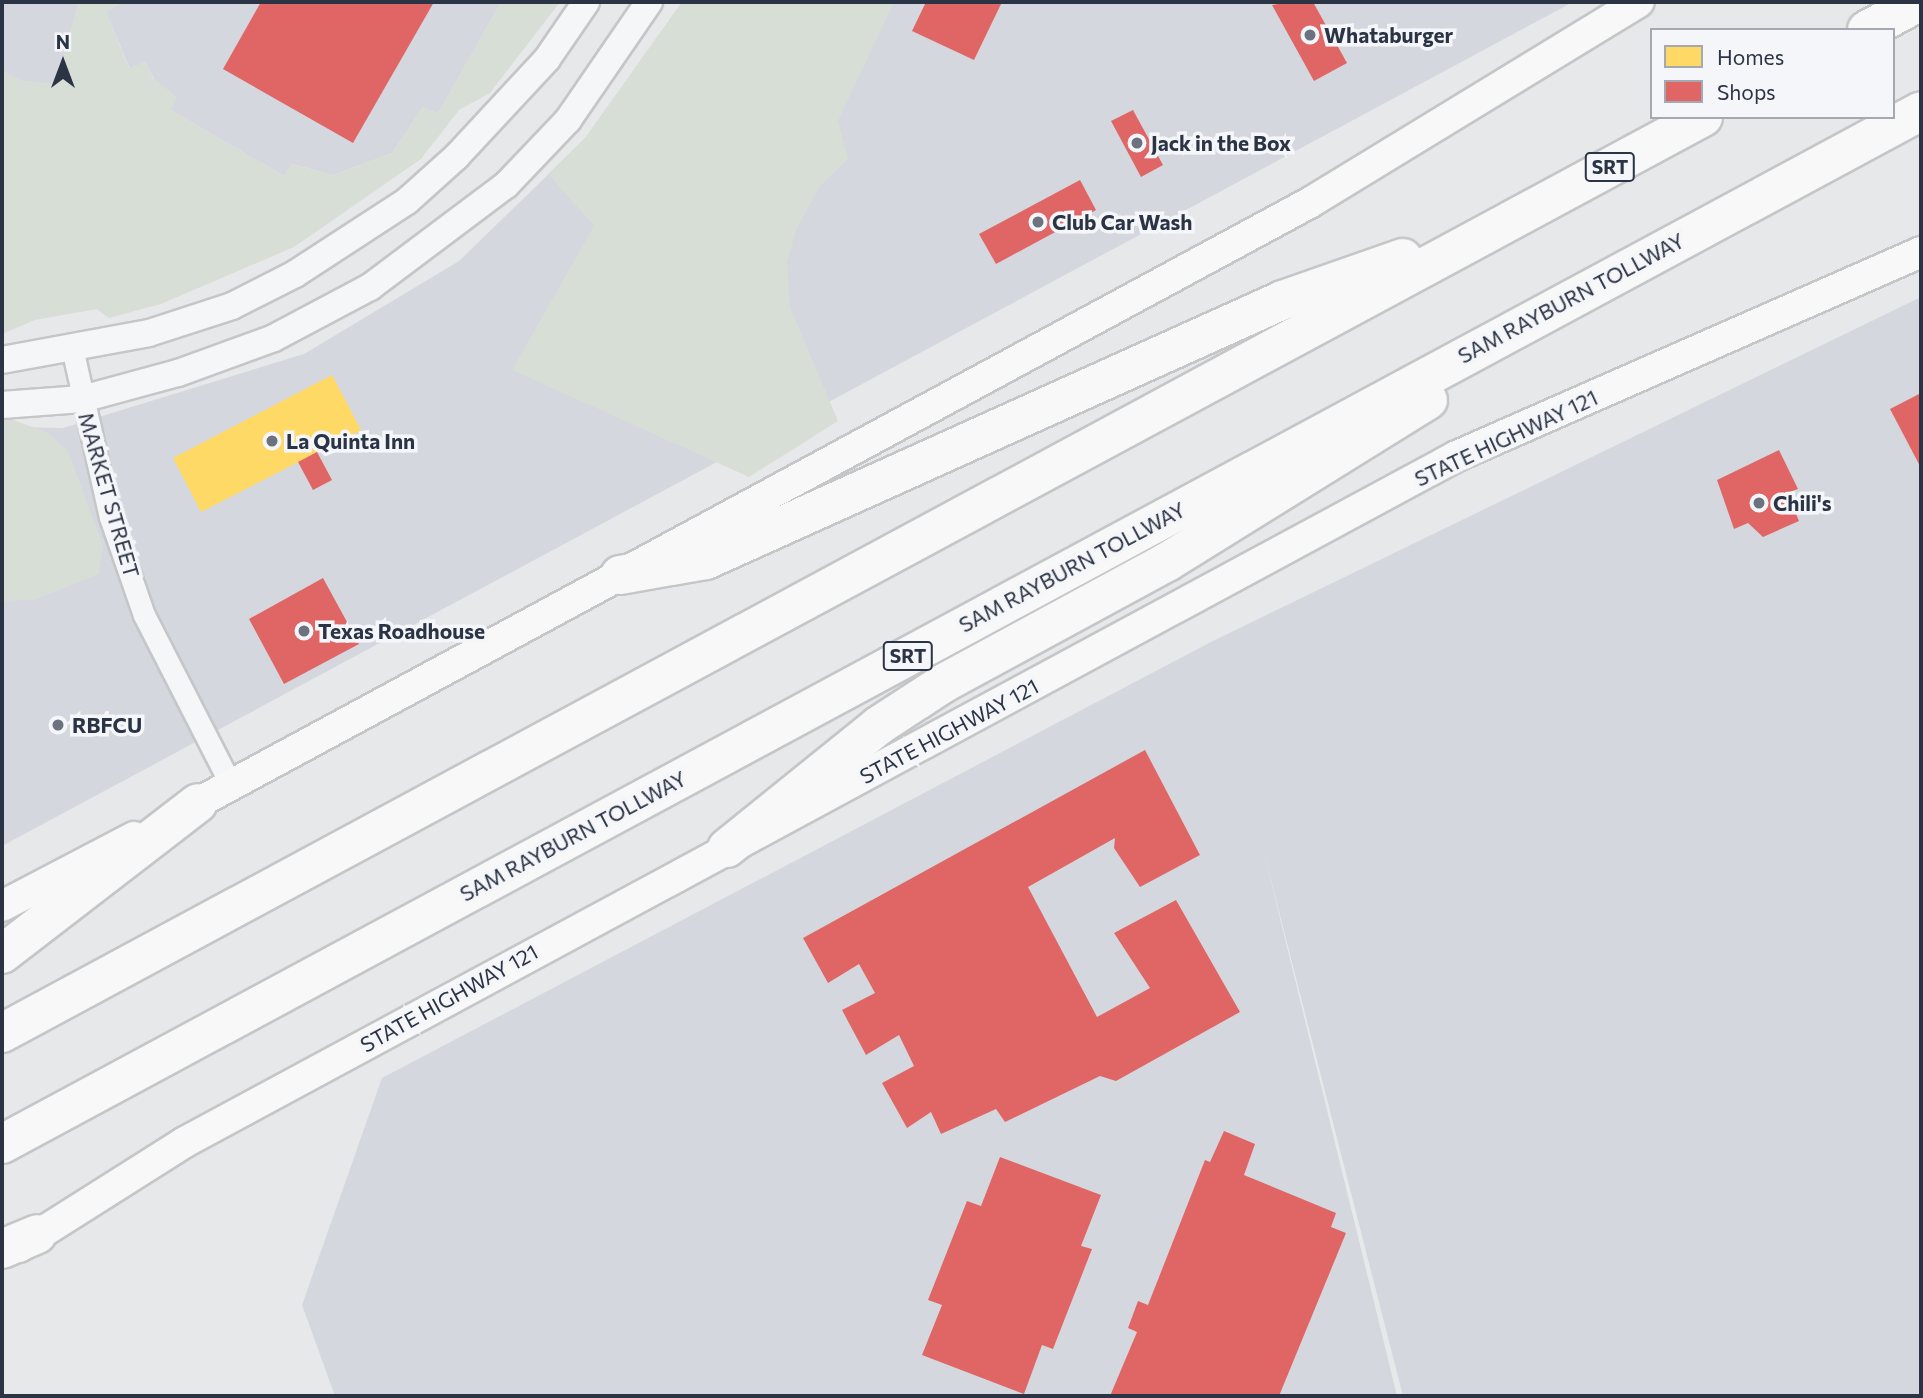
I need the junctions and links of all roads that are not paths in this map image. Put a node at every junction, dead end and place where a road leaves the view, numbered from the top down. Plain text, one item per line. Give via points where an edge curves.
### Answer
1 (586, 2) edge
2 (649, 2) edge
3 (1639, 2) edge
4 (1919, 2) edge
5 (1871, 28) edge
6 (1921, 111) edge
7 (1699, 119) edge
8 (1517, 217) junction
9 (1921, 252) edge
10 (1580, 293) junction
11 (73, 352) junction
12 (2, 360) edge
13 (82, 398) junction
14 (2, 405) edge
15 (620, 575) junction
16 (215, 794) junction
17 (727, 848) junction
18 (2, 906) edge
19 (2, 954) edge
20 (2, 1034) edge
21 (2, 1144) edge
22 (37, 1234) junction
23 (2, 1249) edge
24 (2, 1260) edge

1 - 11 street via 503,111 407,201 359,234 232,306
2 - 13 street via 568,120 445,237 370,288 274,338
3 - 15 main road via 1311,202
4 - 5 highway
6 - 10 highway, SAM RAYBURN TOLLWAY / SRT
7 - 8 highway, SRT
8 - 15 highway via 1283,300 706,560
8 - 20 highway, SRT
9 - 17 main road, STATE HIGHWAY 121 via 1457,456
10 - 17 highway via 1393,425 900,711
10 - 21 highway, SAM RAYBURN TOLLWAY / SRT
11 - 12 street
11 - 13 street, MARKET STREET
13 - 14 street
13 - 16 street, MARKET STREET via 110,517
15 - 16 main road
16 - 18 main road
16 - 19 highway
17 - 22 main road, STATE HIGHWAY 121 via 185,1142
22 - 23 highway
22 - 24 main road, STATE HIGHWAY 121

